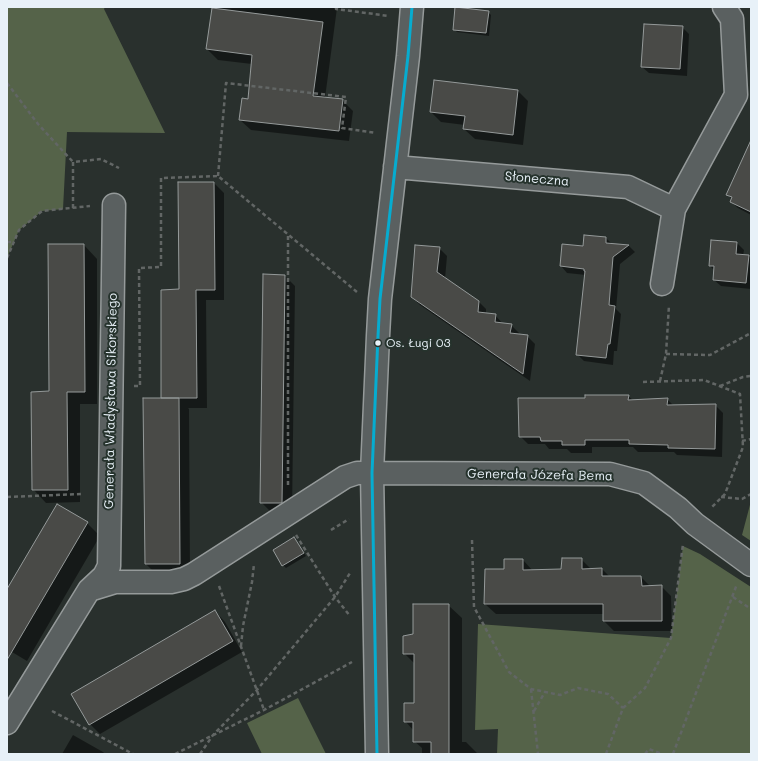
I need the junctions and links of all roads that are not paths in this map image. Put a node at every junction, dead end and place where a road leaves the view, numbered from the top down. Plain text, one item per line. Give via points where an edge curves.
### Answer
1 (724, 7) edge
2 (412, 13) edge
3 (395, 167) junction
4 (114, 205) road end
5 (674, 209) junction
6 (662, 284) road end
7 (372, 472) junction
8 (749, 563) edge
9 (89, 590) junction
10 (7, 723) edge
11 (377, 754) edge

1 - 5 street via 732,19 736,95
2 - 3 street
3 - 5 street, Słoneczna via 628,187
3 - 7 street via 380,299
4 - 9 street, Generała Władysława Sikorskiego via 109,566 104,576
5 - 6 street
7 - 8 street, Generała Józefa Bema via 610,474 644,483
7 - 9 street via 345,477 290,522 184,579 171,582 115,582
7 - 11 street
9 - 10 street, Generała Władysława Sikorskiego

